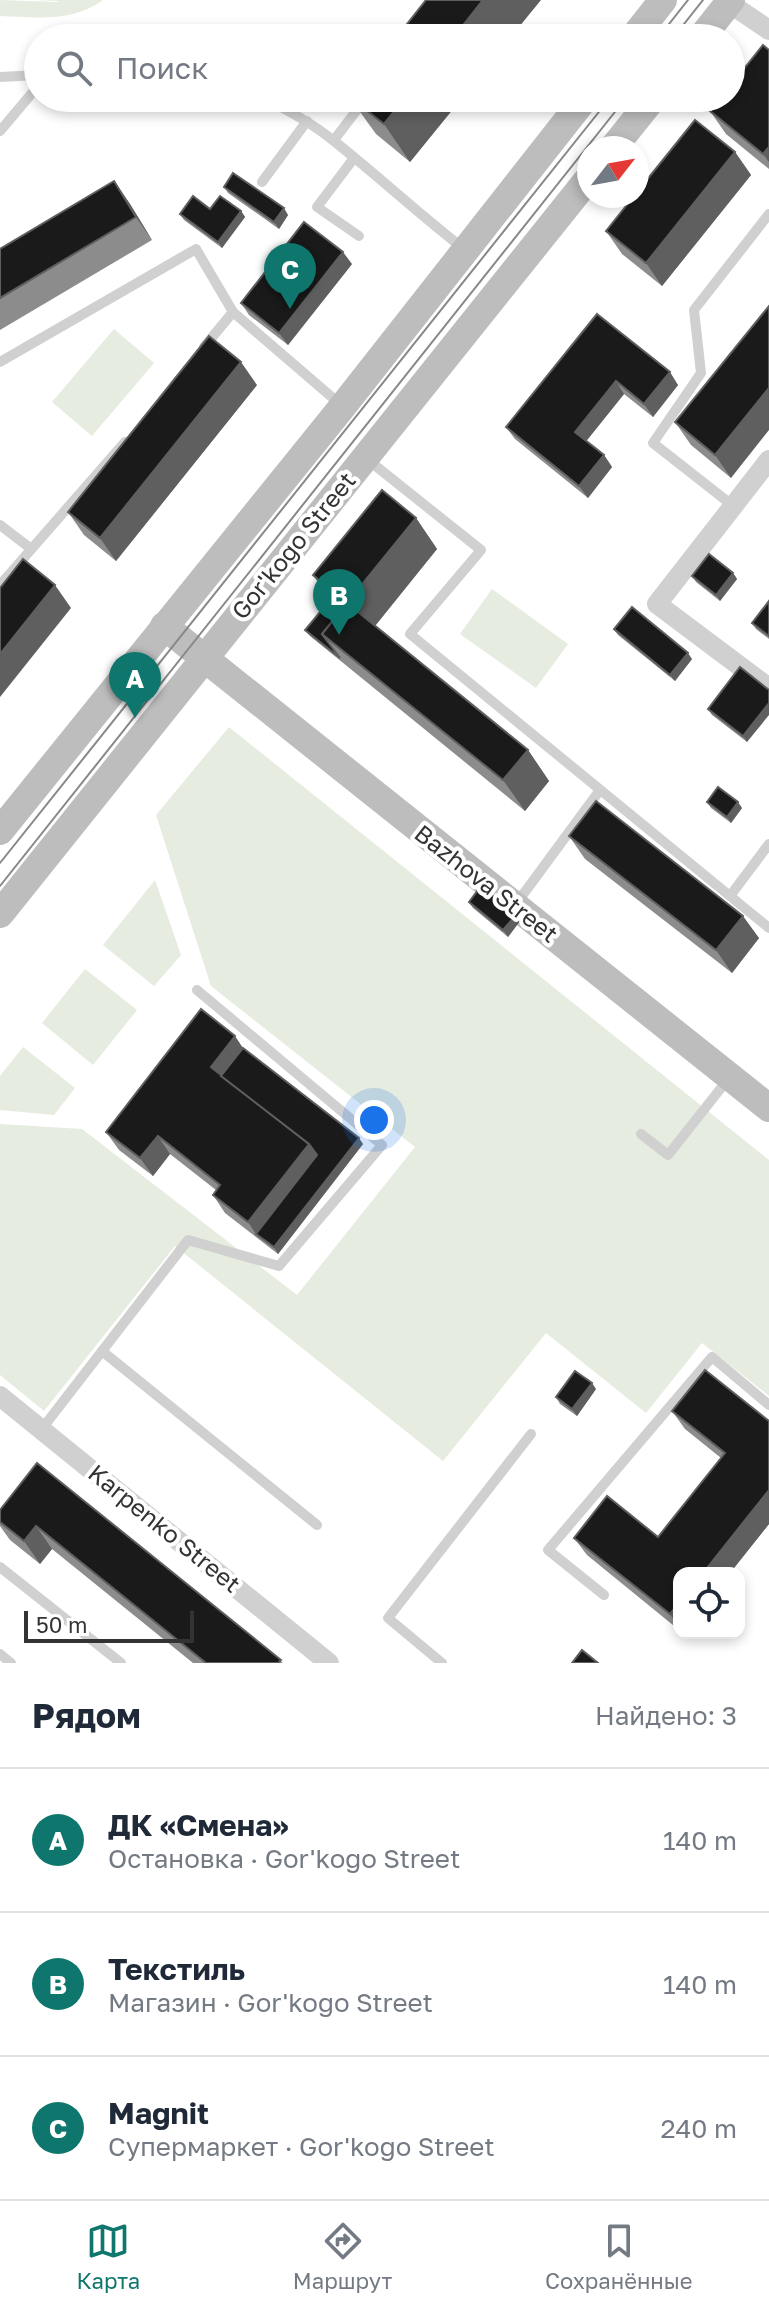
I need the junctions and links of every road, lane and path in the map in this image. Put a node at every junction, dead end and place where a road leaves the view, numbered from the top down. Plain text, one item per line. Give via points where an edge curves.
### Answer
1 (663, 0) edge
2 (730, 1) edge
3 (644, 24) edge
4 (712, 24) edge
5 (769, 30) edge
6 (24, 76) edge
7 (0, 77) edge
8 (24, 103) edge
9 (291, 112) edge
10 (355, 112) edge
11 (574, 112) edge
12 (642, 112) edge
13 (307, 121) junction
14 (0, 131) edge
15 (623, 136) edge
16 (334, 140) junction
17 (354, 158) junction
18 (262, 182) dead end
19 (577, 193) edge
20 (769, 214) edge
21 (359, 236) dead end
22 (465, 250) junction
23 (233, 312) junction
24 (194, 359) edge
25 (0, 362) edge
26 (343, 406) junction
27 (135, 429) edge
28 (365, 457) junction
29 (769, 460) edge
30 (732, 505) junction
31 (0, 525) edge
32 (30, 548) junction
33 (0, 585) edge
34 (164, 626) junction
35 (204, 658) junction
36 (769, 688) edge
37 (600, 790) junction
38 (0, 831) edge
39 (769, 844) edge
40 (730, 896) junction
41 (514, 906) junction
42 (0, 914) edge
43 (769, 928) edge
44 (197, 990) dead end
45 (730, 1077) junction
46 (769, 1108) edge
47 (641, 1134) dead end
48 (102, 1351) junction
49 (0, 1396) edge
50 (769, 1405) edge
51 (41, 1430) junction
52 (531, 1434) dead end
53 (317, 1525) dead end
54 (0, 1567) edge
55 (604, 1595) dead end
56 (0, 1654) edge
57 (11, 1663) edge
58 (121, 1663) edge
59 (329, 1663) edge
60 (442, 1663) edge

1 - 3 main road
2 - 4 main road
2 - 5 street
6 - 7 lane
8 - 14 lane
9 - 13 lane
10 - 16 lane
11 - 22 main road, Gor'kogo Street
12 - 15 main road
13 - 16 lane
13 - 18 lane
16 - 17 lane
17 - 21 lane via 317,207
17 - 22 lane
19 - 28 main road, Gor'kogo Street
20 - 30 lane via 694,310 701,373 653,443
22 - 26 main road, Gor'kogo Street
23 - 24 lane
23 - 25 lane via 196,249
23 - 26 lane
26 - 34 main road, Gor'kogo Street
27 - 32 lane
28 - 35 main road, Gor'kogo Street
28 - 37 lane via 481,550 410,634
29 - 30 street
30 - 36 street via 657,604
31 - 32 lane
32 - 33 lane
34 - 35 main road, Bazhova Street
34 - 38 main road, Gor'kogo Street
35 - 41 main road, Bazhova Street
35 - 42 main road, Gor'kogo Street
37 - 40 lane
37 - 41 lane
39 - 40 lane
40 - 43 lane
41 - 45 main road, Bazhova Street
44 - 48 lane via 382,1145 279,1266 188,1240
45 - 46 main road, Bazhova Street
45 - 47 lane via 668,1155
48 - 51 lane
48 - 53 lane
49 - 51 street, Karpenko Street
50 - 55 lane via 712,1357 548,1550
51 - 59 street, Karpenko Street
52 - 60 lane via 388,1618
54 - 58 lane
56 - 57 lane

